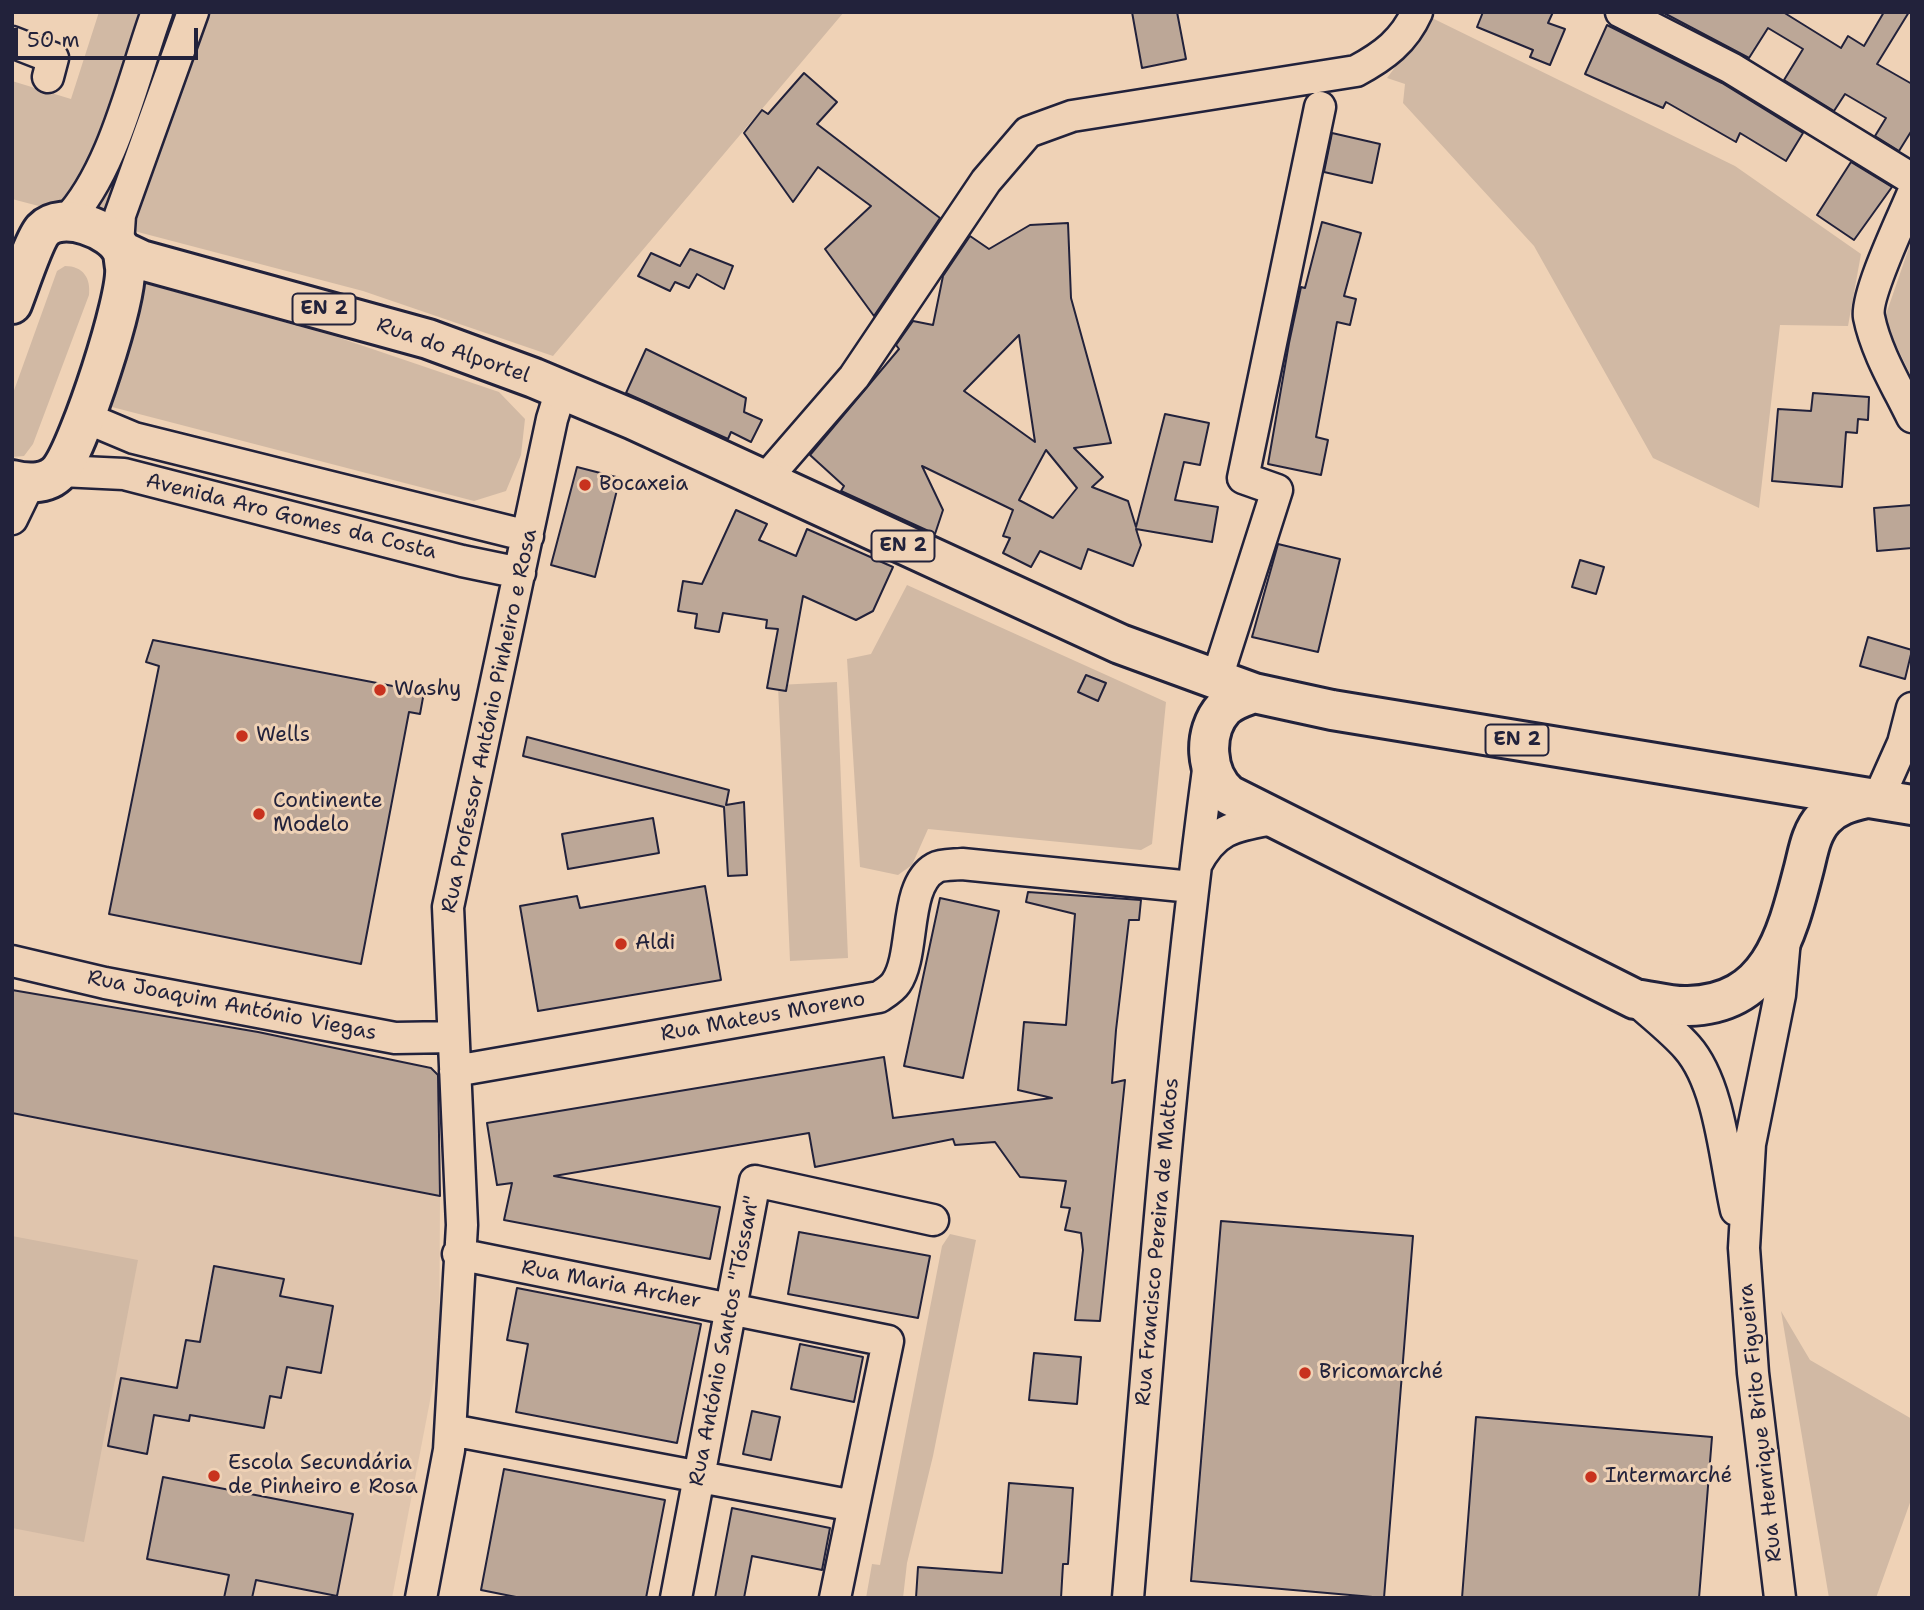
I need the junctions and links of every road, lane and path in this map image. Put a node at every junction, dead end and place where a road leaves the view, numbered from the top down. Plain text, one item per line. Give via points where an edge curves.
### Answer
1 (157, 12) edge
2 (193, 12) edge
3 (1417, 12) edge
4 (1620, 12) edge
5 (12, 42) edge
6 (48, 76) dead end
7 (1320, 107) dead end
8 (1912, 179) edge
9 (1912, 195) edge
10 (41, 226) edge
11 (126, 256) junction
12 (13, 287) edge
13 (561, 390) junction
14 (84, 417) junction
15 (1912, 417) edge
16 (34, 478) edge
17 (763, 482) junction
18 (12, 519) edge
19 (528, 536) junction
20 (520, 573) junction
21 (1175, 666) junction
22 (1216, 681) junction
23 (1254, 693) junction
24 (1912, 708) edge
25 (1209, 756) junction
26 (1780, 783) junction
27 (1885, 801) edge
28 (1273, 819) junction
29 (1811, 838) junction
30 (1193, 878) junction
31 (1785, 939) junction
32 (12, 961) edge
33 (1635, 999) junction
34 (453, 1037) junction
35 (455, 1071) junction
36 (933, 1220) dead end
37 (1744, 1248) junction
38 (458, 1254) junction
39 (732, 1309) junction
40 (451, 1430) junction
41 (699, 1476) junction
42 (854, 1506) junction
43 (421, 1598) edge
44 (676, 1598) edge
45 (835, 1598) edge
46 (1128, 1598) edge
47 (1780, 1598) edge

1 - 10 street via 102,170 87,200
2 - 11 street via 120,215
3 - 17 street via 1408,32 1384,56 1356,71 1072,116 1028,132 986,181 854,377
4 - 8 street via 1731,68
5 - 6 street via 53,58
7 - 22 street via 1243,478 1277,490
9 - 15 street via 1868,315
10 - 11 main road, Rua do Alportel via 92,228
10 - 12 main road
11 - 13 main road, Rua do Alportel / EN 2 via 428,339
11 - 14 main road via 119,309
13 - 17 main road, EN 2
13 - 19 street, Rua Professor António Pinheiro e Rosa
14 - 16 main road
14 - 19 street, Avenida Aro Gomes da Costa via 134,438
16 - 18 street
16 - 20 street, Avenida Aro Gomes da Costa via 124,474
17 - 21 main road, EN 2
19 - 20 street, Rua Professor António Pinheiro e Rosa
20 - 34 street, Rua Professor António Pinheiro e Rosa via 448,907
21 - 22 main road, EN 2
21 - 25 main road via 1197,699
22 - 23 main road, EN 2
23 - 25 main road via 1236,699 1218,715
23 - 26 main road, EN 2 via 1332,710
24 - 27 street
25 - 28 main road via 1221,788
25 - 30 street, Rua Francisco Pereira de Mattos
26 - 27 main road, EN 2
26 - 29 main road via 1806,817
27 - 29 main road via 1833,809
28 - 30 street via 1220,833 1206,847
28 - 33 main road
29 - 31 main road
30 - 35 street, Rua Mateus Moreno via 962,864 937,867 919,889 903,970 895,985 879,997
30 - 46 street, Rua Francisco Pereira de Mattos via 1162,1171
31 - 33 main road via 1764,974 1744,990 1714,1003 1686,1006
31 - 37 street via 1780,995 1750,1144
32 - 34 street, Rua Joaquim António Viegas via 395,1038
33 - 37 street via 1688,1047 1704,1072 1717,1107
34 - 35 street, Rua Professor António Pinheiro e Rosa
35 - 38 street, Rua Professor António Pinheiro e Rosa
36 - 39 street, Rua António Santos "Tóssan" via 755,1181
37 - 47 street, Rua Henrique Brito Figueira via 1753,1373
38 - 39 street, Rua Maria Archer
38 - 40 street, Rua Professor António Pinheiro e Rosa
39 - 41 street, Rua António Santos "Tóssan"
39 - 42 street, Rua Maria Archer via 888,1341
40 - 41 street
40 - 43 street, Rua Professor António Pinheiro e Rosa
41 - 42 street
41 - 44 street, Rua António Santos "Tóssan"
42 - 45 street

